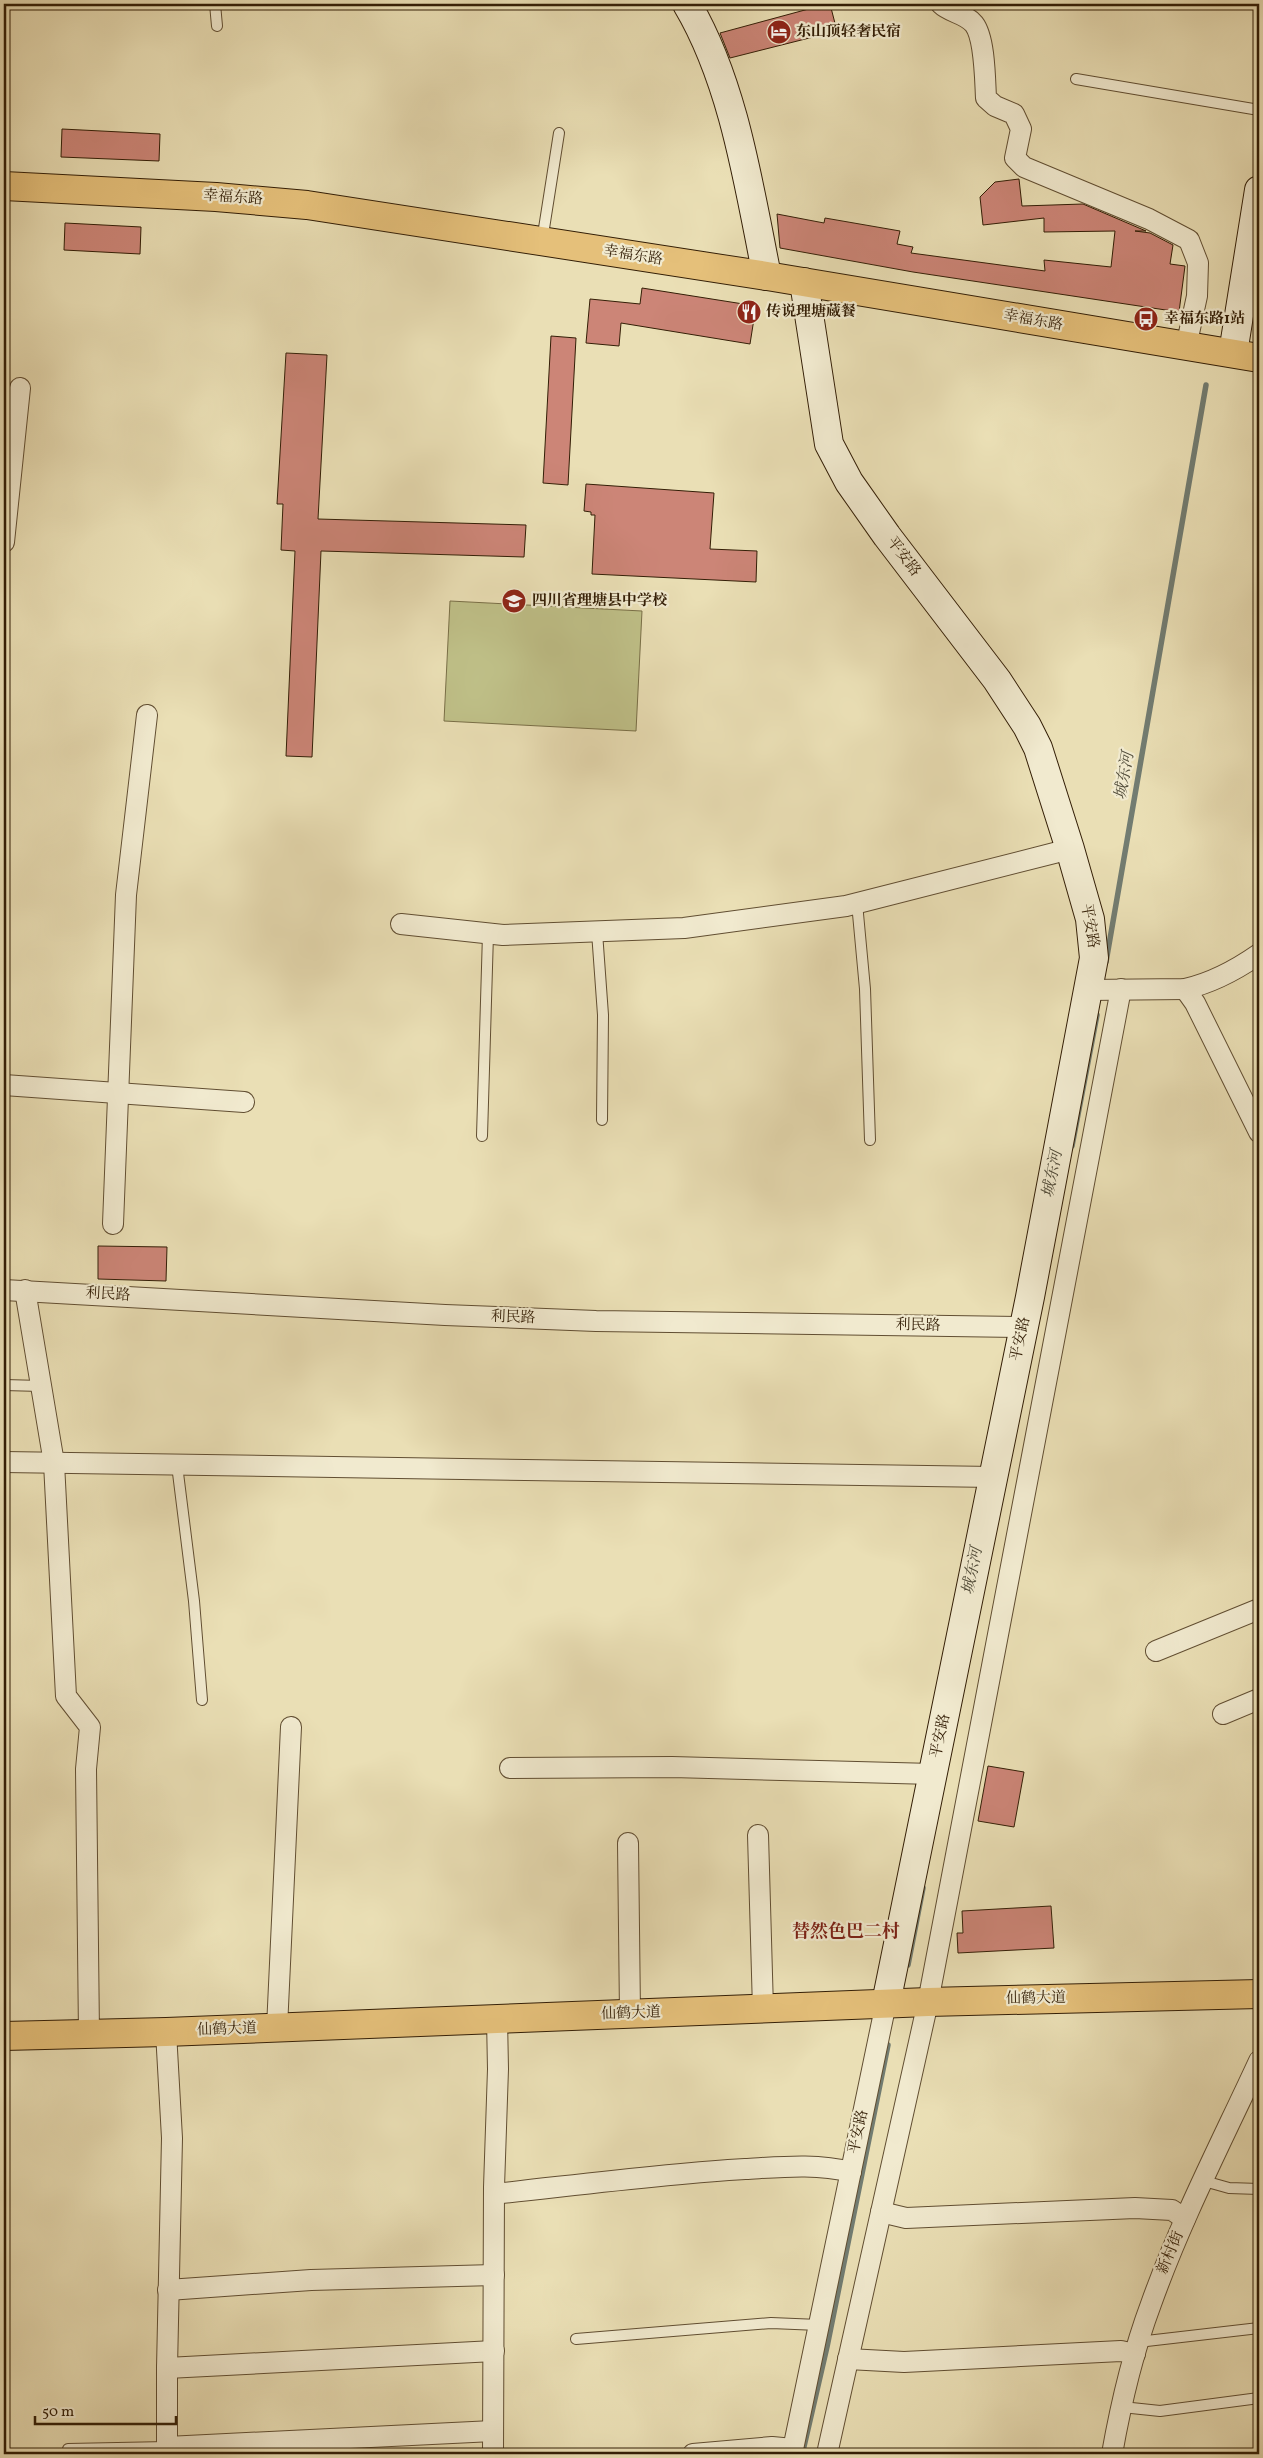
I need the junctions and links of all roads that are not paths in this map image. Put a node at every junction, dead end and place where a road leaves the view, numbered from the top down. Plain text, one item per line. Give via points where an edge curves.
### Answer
1 (215, 4) edge
2 (687, 4) edge
3 (940, 4) edge
4 (217, 26) dead end
5 (1076, 79) dead end
6 (1259, 110) edge
7 (559, 133) dead end
8 (4, 186) edge
9 (1259, 190) edge
10 (542, 242) junction
11 (767, 276) junction
12 (804, 282) junction
13 (1186, 347) junction
14 (1233, 353) junction
15 (1259, 358) edge
16 (20, 388) dead end
17 (4, 542) edge
18 (147, 715) dead end
19 (1070, 849) junction
20 (857, 903) junction
21 (401, 924) dead end
22 (597, 932) junction
23 (488, 934) junction
24 (1259, 954) edge
25 (1185, 988) junction
26 (1102, 990) junction
27 (4, 1085) edge
28 (117, 1094) junction
29 (244, 1102) dead end
30 (602, 1120) dead end
31 (1259, 1132) edge
32 (482, 1136) dead end
33 (870, 1140) dead end
34 (113, 1224) dead end
35 (4, 1290) edge
36 (25, 1290) junction
37 (1022, 1327) junction
38 (4, 1385) edge
39 (41, 1386) junction
40 (4, 1462) edge
41 (54, 1463) junction
42 (177, 1465) junction
43 (994, 1477) junction
44 (1259, 1609) edge
45 (1156, 1651) dead end
46 (1259, 1699) edge
47 (202, 1700) dead end
48 (1223, 1714) dead end
49 (292, 1727) dead end
50 (510, 1768) dead end
51 (933, 1774) junction
52 (758, 1835) dead end
53 (628, 1843) dead end
54 (1259, 1994) edge
55 (928, 2002) junction
56 (886, 2004) junction
57 (763, 2009) junction
58 (630, 2014) junction
59 (497, 2019) junction
60 (277, 2028) junction
61 (166, 2032) junction
62 (89, 2034) junction
63 (4, 2036) edge
64 (1259, 2061) edge
65 (851, 2172) junction
66 (1204, 2181) junction
67 (1259, 2189) edge
68 (494, 2194) junction
69 (881, 2212) junction
70 (1185, 2219) junction
71 (494, 2275) junction
72 (168, 2290) junction
73 (819, 2325) junction
74 (1259, 2328) edge
75 (576, 2339) dead end
76 (1136, 2348) junction
77 (494, 2351) junction
78 (848, 2359) junction
79 (167, 2368) junction
80 (1259, 2398) edge
81 (1122, 2407) junction
82 (494, 2431) junction
83 (68, 2448) dead end
84 (167, 2451) edge
85 (792, 2451) edge
86 (493, 2454) edge
87 (693, 2454) edge
88 (827, 2454) edge
89 (1112, 2454) edge

1 - 4 lane
2 - 11 street via 706,40 721,82 743,158
3 - 13 street via 974,24 980,40 986,98 1014,114 1021,129 1015,158 1024,167 1149,218 1189,240 1198,263 1197,296
5 - 6 lane
7 - 10 lane
8 - 10 main road, 幸福东路 via 307,205
9 - 14 street
10 - 11 main road, 幸福东路
11 - 12 main road, 幸福东路
12 - 13 main road, 幸福东路
12 - 19 street, 平安路 via 826,431 836,458 887,536 1014,704 1038,748
13 - 14 main road, 幸福东路
14 - 15 main road, 幸福东路
16 - 17 street
18 - 28 street via 126,895
19 - 20 street
19 - 26 street, 平安路
20 - 22 street via 684,928
20 - 33 lane via 865,989
21 - 23 street
22 - 23 street
22 - 30 lane via 603,1006
23 - 32 lane
24 - 25 street via 1217,979
25 - 26 street
25 - 31 street
26 - 37 street, 平安路
26 - 55 street
27 - 28 street
28 - 29 street
28 - 34 street
35 - 36 street, 利民路
36 - 37 street, 利民路 via 596,1321
36 - 39 street
37 - 43 street, 平安路
38 - 39 lane
39 - 41 street
40 - 41 street
41 - 42 street
41 - 62 street via 66,1696 90,1727 86,1769
42 - 43 street
42 - 47 lane via 194,1601
43 - 51 street, 平安路
44 - 45 street
46 - 48 street
49 - 60 street
50 - 51 street via 672,1766
51 - 56 street, 平安路
52 - 57 street
53 - 58 street
54 - 55 main road, 仙鹤大道
55 - 56 main road, 仙鹤大道
55 - 69 street
56 - 57 main road, 仙鹤大道
56 - 65 street, 平安路
57 - 58 main road, 仙鹤大道
58 - 59 main road, 仙鹤大道
59 - 60 main road, 仙鹤大道
59 - 68 street
60 - 61 main road, 仙鹤大道
61 - 62 main road, 仙鹤大道
61 - 72 street via 172,2138
62 - 63 main road, 仙鹤大道
64 - 66 street, 新村街
65 - 68 street via 806,2166 706,2172
65 - 73 street, 平安路
66 - 67 lane via 1229,2188
66 - 70 street, 新村街
68 - 71 street
69 - 70 street via 906,2218 1135,2208 1172,2210
69 - 78 street
70 - 76 street, 新村街
71 - 72 street via 330,2279
71 - 77 street
72 - 79 street
73 - 75 lane via 771,2323
73 - 85 street, 平安路
74 - 76 lane
76 - 78 street via 904,2362
76 - 81 street, 新村街
77 - 79 street
77 - 82 street
78 - 88 street
79 - 84 street
80 - 81 lane via 1160,2411
81 - 89 street, 新村街
82 - 84 street
82 - 86 street
83 - 84 lane
85 - 87 street via 772,2447

